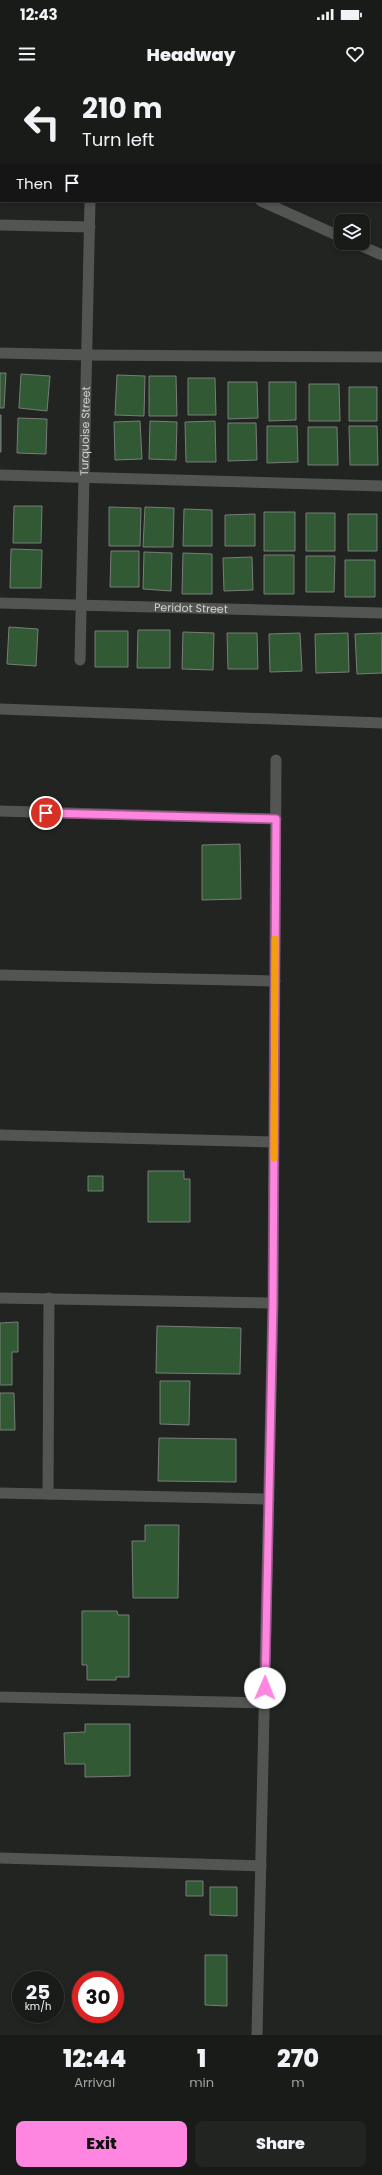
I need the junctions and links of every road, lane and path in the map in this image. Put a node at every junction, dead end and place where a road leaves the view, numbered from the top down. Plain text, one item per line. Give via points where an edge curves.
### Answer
1 (90, 202) edge
2 (263, 202) edge
3 (0, 225) edge
4 (90, 227) junction
5 (334, 234) edge
6 (370, 250) edge
7 (382, 255) edge
8 (0, 353) edge
9 (87, 355) junction
10 (382, 357) edge
11 (0, 475) edge
12 (84, 476) junction
13 (382, 486) edge
14 (0, 604) edge
15 (82, 605) junction
16 (382, 613) edge
17 (80, 660) dead end
18 (0, 709) edge
19 (382, 723) edge
20 (276, 760) dead end
21 (0, 811) edge
22 (276, 819) junction
23 (0, 975) edge
24 (275, 981) junction
25 (0, 1135) edge
26 (274, 1142) junction
27 (0, 1298) edge
28 (49, 1298) junction
29 (273, 1303) junction
30 (0, 1493) edge
31 (48, 1494) junction
32 (269, 1499) junction
33 (0, 1697) edge
34 (264, 1703) junction
35 (0, 1858) edge
36 (261, 1866) junction
37 (257, 2035) edge

1 - 4 street, Turquoise Street
2 - 5 street
3 - 4 street
4 - 9 street, Turquoise Street
6 - 7 street
8 - 9 street
9 - 10 street
9 - 12 street, Turquoise Street
11 - 12 street
12 - 13 street
12 - 15 street, Turquoise Street
14 - 15 street, Peridot Street
15 - 16 street, Peridot Street
15 - 17 street, Turquoise Street
18 - 19 street
20 - 22 street
21 - 22 street
22 - 24 street
23 - 24 street
24 - 26 street
25 - 26 street
26 - 29 street
27 - 28 street
28 - 29 street
28 - 31 street
29 - 32 street
30 - 31 street
31 - 32 street
32 - 34 street
33 - 34 street
34 - 36 street
35 - 36 street
36 - 37 street

